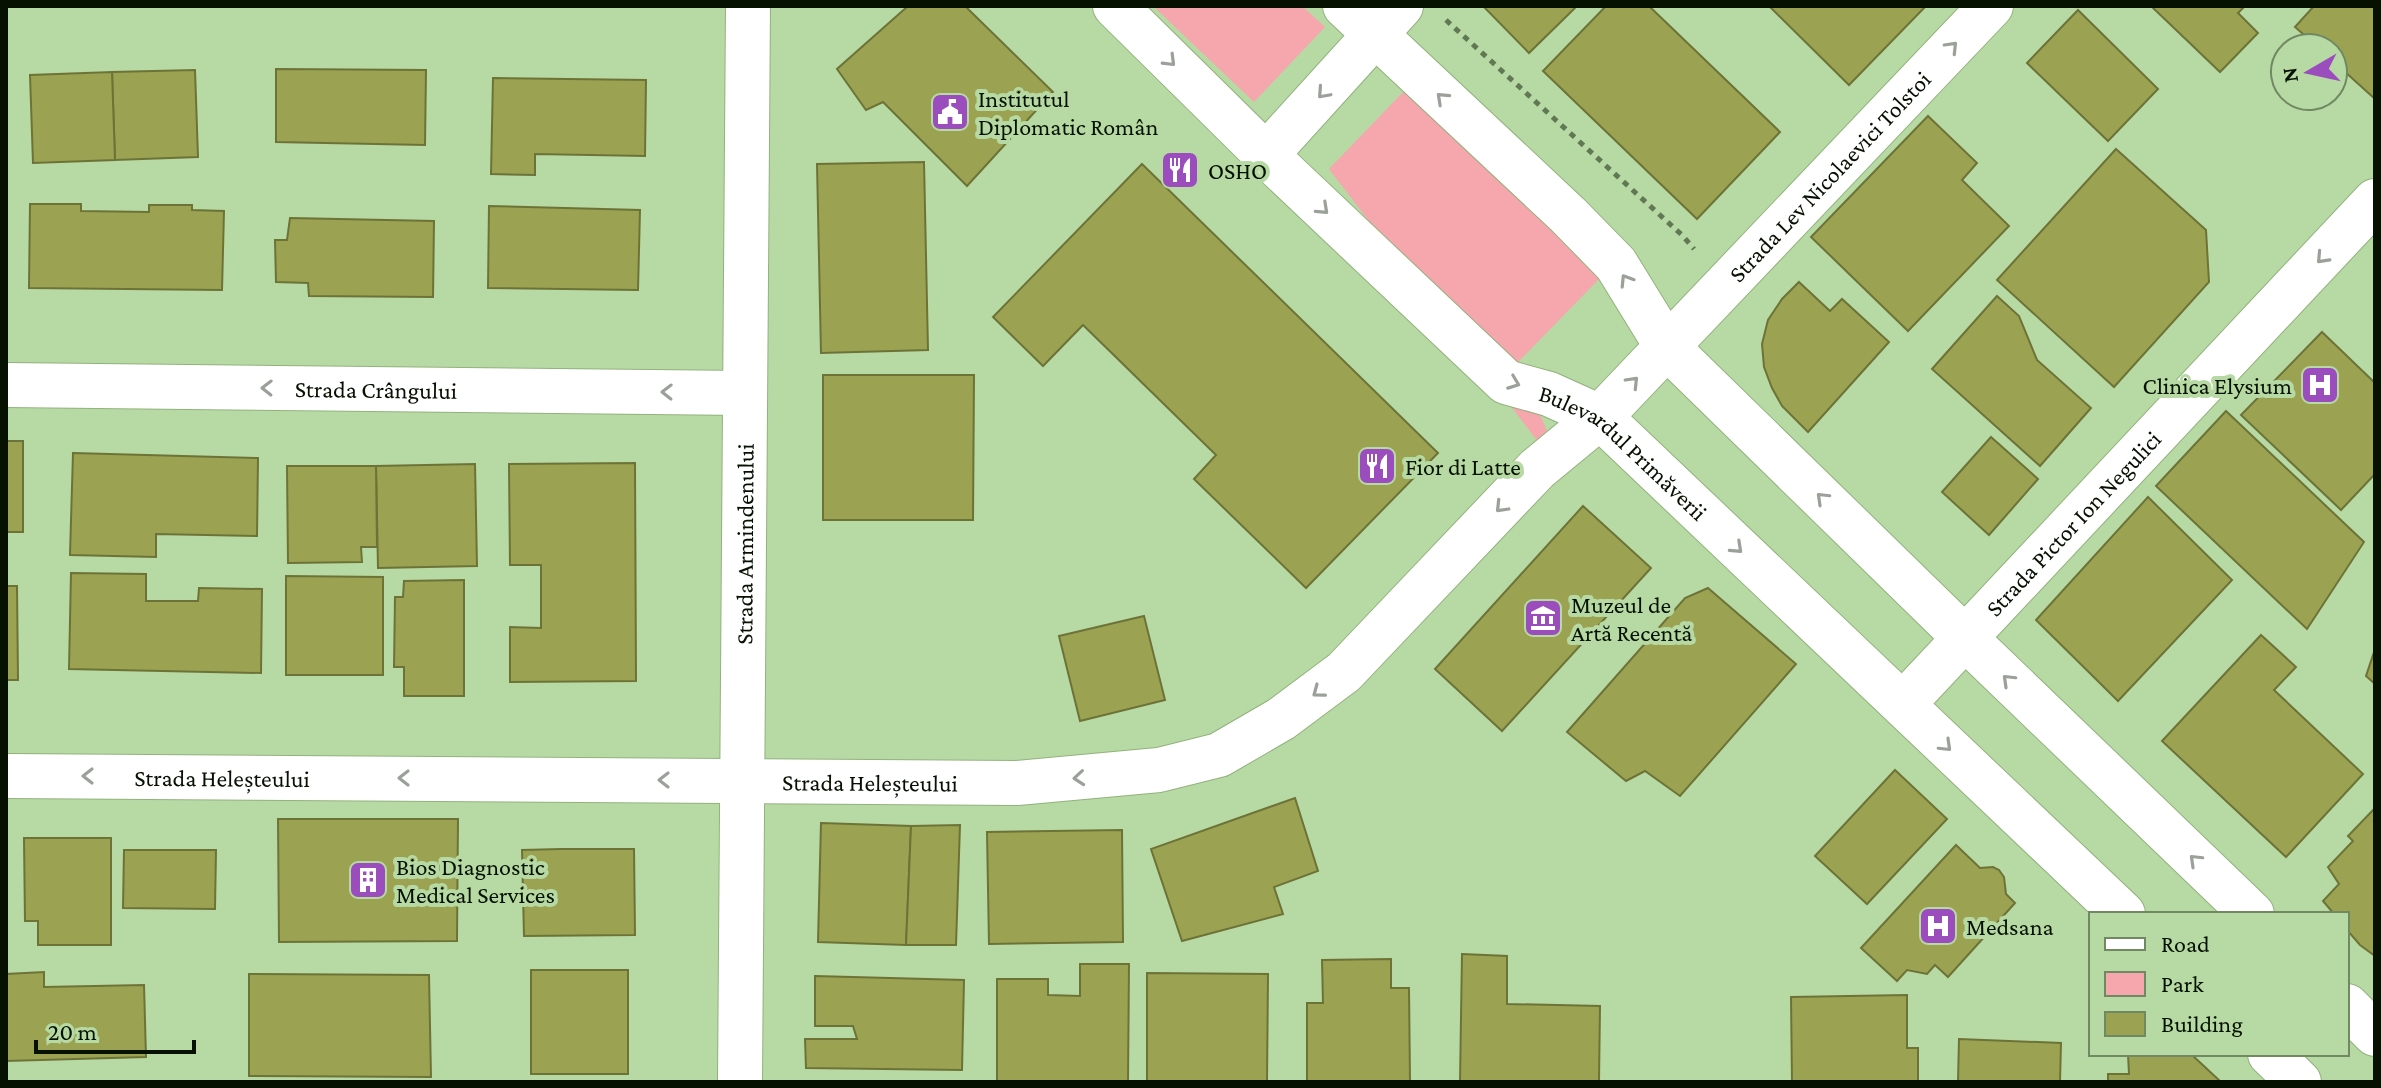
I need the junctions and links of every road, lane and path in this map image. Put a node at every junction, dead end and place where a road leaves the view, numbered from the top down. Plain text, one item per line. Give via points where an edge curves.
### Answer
1 (748, 6) edge
2 (1115, 6) edge
3 (1991, 6) edge
4 (1391, 16) edge
5 (1266, 155) junction
6 (2375, 201) edge
7 (1683, 236) dead end
8 (1667, 347) junction
9 (6, 385) edge
10 (745, 393) junction
11 (1600, 417) junction
12 (1965, 638) junction
13 (1903, 704) junction
14 (6, 776) edge
15 (742, 781) junction
16 (2121, 912) edge
17 (2250, 912) edge
18 (2349, 1008) edge
19 (2375, 1034) edge
20 (2272, 1056) edge
21 (740, 1082) edge
22 (2299, 1082) edge

1 - 10 street, Strada Armindenului
2 -> 5 street, Bulevardul Primăverii
8 -> 3 street, Strada Lev Nicolaevici Tolstoi
4 -> 5 street
4 - 7 path
8 -> 4 street via 1616,264
5 -> 11 street, Bulevardul Primăverii via 1506,382
6 -> 12 street, Strada Pictor Ion Negulici
11 -> 8 street, Strada Lev Nicolaevici Tolstoi
12 -> 8 street
10 -> 9 street, Strada Crângului
10 - 15 street, Strada Armindenului
11 -> 13 street, Bulevardul Primăverii
11 -> 15 street, Strada Heleșteului via 1537,469 1344,672 1281,719 1219,755 1159,770 1017,783
12 - 13 street, Strada Pictor Ion Negulici
17 -> 12 street
13 -> 16 street, Bulevardul Primăverii
15 -> 14 street, Strada Heleșteului
15 - 21 street, Strada Armindenului
18 - 19 street
20 - 22 street

